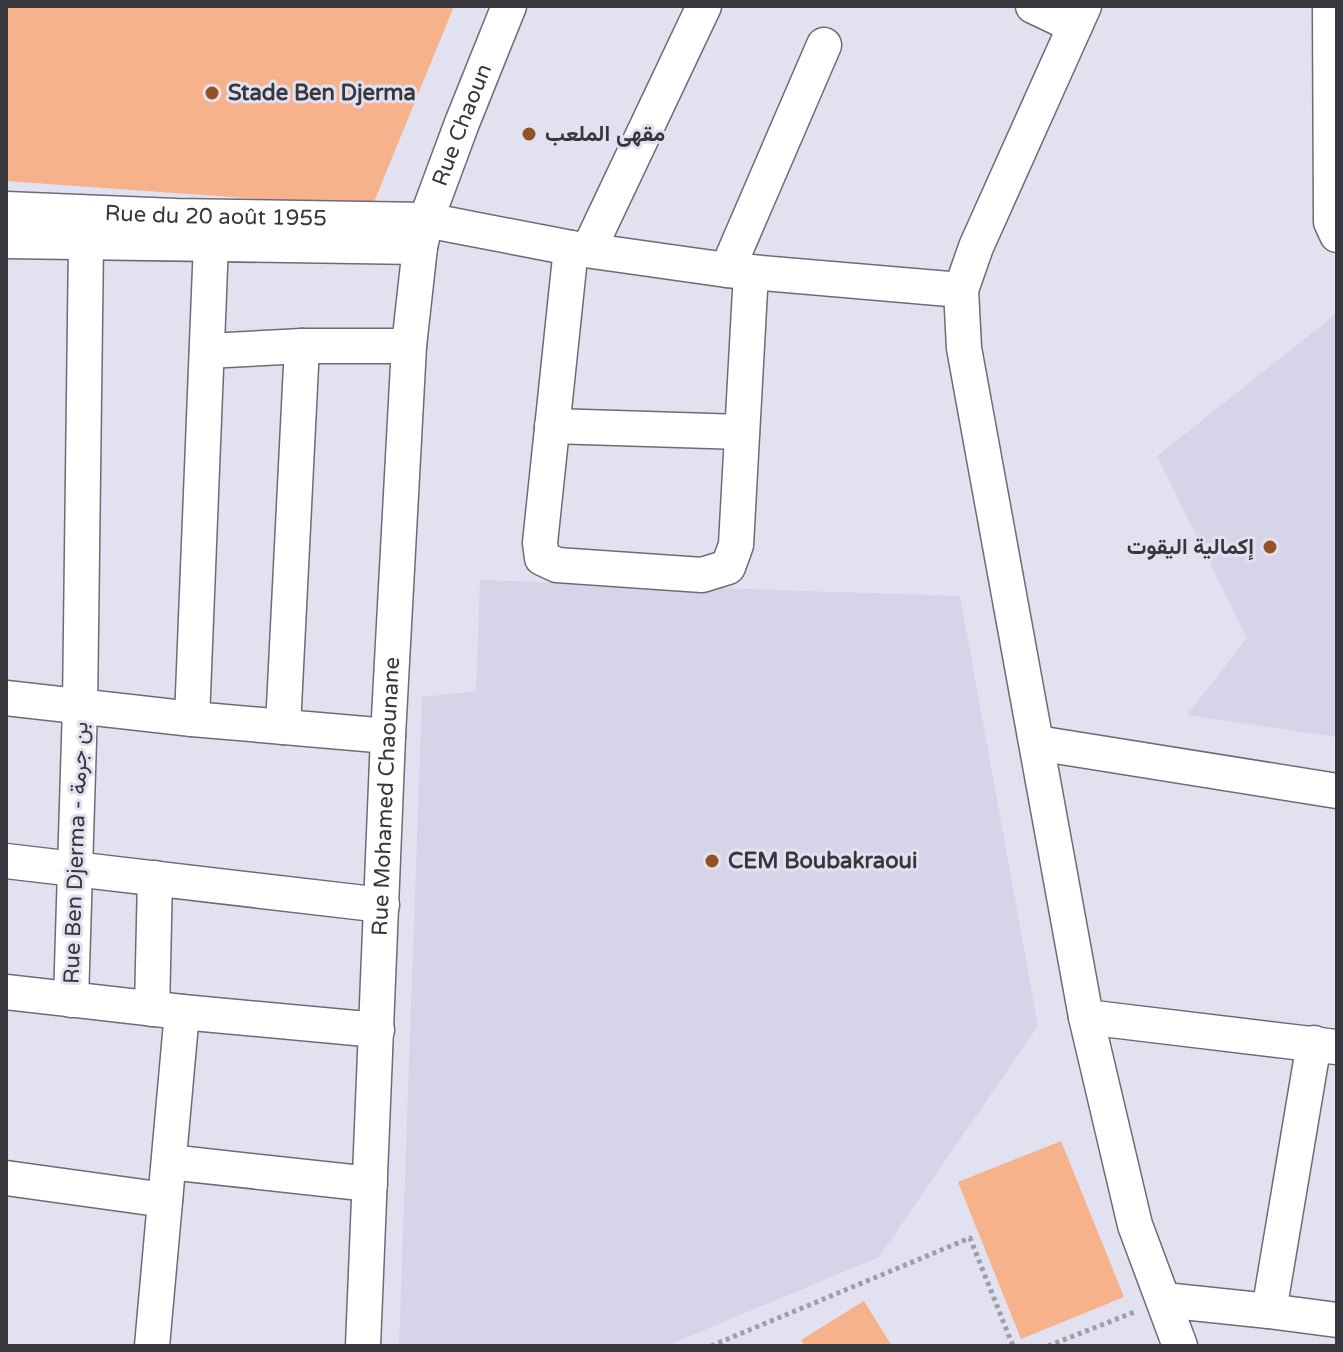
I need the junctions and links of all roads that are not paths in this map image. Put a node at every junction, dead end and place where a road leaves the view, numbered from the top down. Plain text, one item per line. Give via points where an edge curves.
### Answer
1 (509, 6) edge
2 (704, 6) edge
3 (1033, 6) edge
4 (1333, 9) edge
5 (1079, 16) edge
6 (824, 45) dead end
7 (6, 209) edge
8 (86, 228) junction
9 (423, 234) junction
10 (1337, 235) edge
11 (6, 241) edge
12 (211, 243) junction
13 (580, 249) junction
14 (739, 271) junction
15 (961, 290) junction
16 (302, 346) junction
17 (409, 346) junction
18 (207, 351) junction
19 (552, 426) junction
20 (742, 432) junction
21 (6, 698) edge
22 (80, 707) junction
23 (192, 719) junction
24 (283, 727) junction
25 (388, 736) junction
26 (1037, 743) junction
27 (1337, 791) edge
28 (6, 861) edge
29 (75, 868) junction
30 (155, 878) junction
31 (382, 905) junction
32 (6, 992) edge
33 (71, 1000) junction
34 (167, 1011) junction
35 (1086, 1017) junction
36 (377, 1030) junction
37 (1325, 1045) edge
38 (169, 1162) junction
39 (6, 1178) edge
40 (370, 1184) junction
41 (165, 1200) junction
42 (1164, 1300) junction
43 (1269, 1311) junction
44 (1337, 1320) edge
45 (152, 1346) edge
46 (363, 1346) edge
47 (1180, 1346) edge

1 - 9 street, Rue Chaoun
2 - 13 street
3 - 5 street
4 - 10 street via 1331,222
5 - 15 street
6 - 14 street
7 - 8 street, Rue du 20 août 1955
8 - 9 street, Rue du 20 août 1955
8 - 11 street, Rue du 20 août 1955
8 - 12 street, Rue du 20 août 1955
8 - 22 street, Rue Ben Djerma - بن جرمة
9 - 12 street, Rue du 20 août 1955
9 - 13 street
9 - 17 street, Rue Mohamed Chaounane
12 - 18 street
13 - 14 street
13 - 19 street
14 - 15 street
14 - 20 street
15 - 26 street via 964,348
16 - 17 street
16 - 18 street
16 - 24 street
17 - 25 street, Rue Mohamed Chaounane
18 - 23 street
19 - 20 street
19 - 20 street via 542,558 557,565 702,575 728,567 736,545
21 - 22 street
22 - 23 street
22 - 29 street, Rue Ben Djerma - بن جرمة
23 - 24 street
24 - 25 street
25 - 31 street, Rue Mohamed Chaounane
26 - 27 street
26 - 35 street
28 - 29 street
29 - 30 street
29 - 33 street, Rue Ben Djerma - بن جرمة
30 - 31 street
30 - 34 street
31 - 36 street, Rue Mohamed Chaounane
32 - 33 street
33 - 34 street
34 - 36 street
34 - 38 street
35 - 37 street
35 - 42 street via 1135,1225
36 - 40 street, Rue Mohamed Chaounane
37 - 43 street
38 - 40 street
38 - 41 street
39 - 41 street
40 - 46 street, Rue Mohamed Chaounane
41 - 45 street
42 - 43 street
42 - 47 street
43 - 44 street

